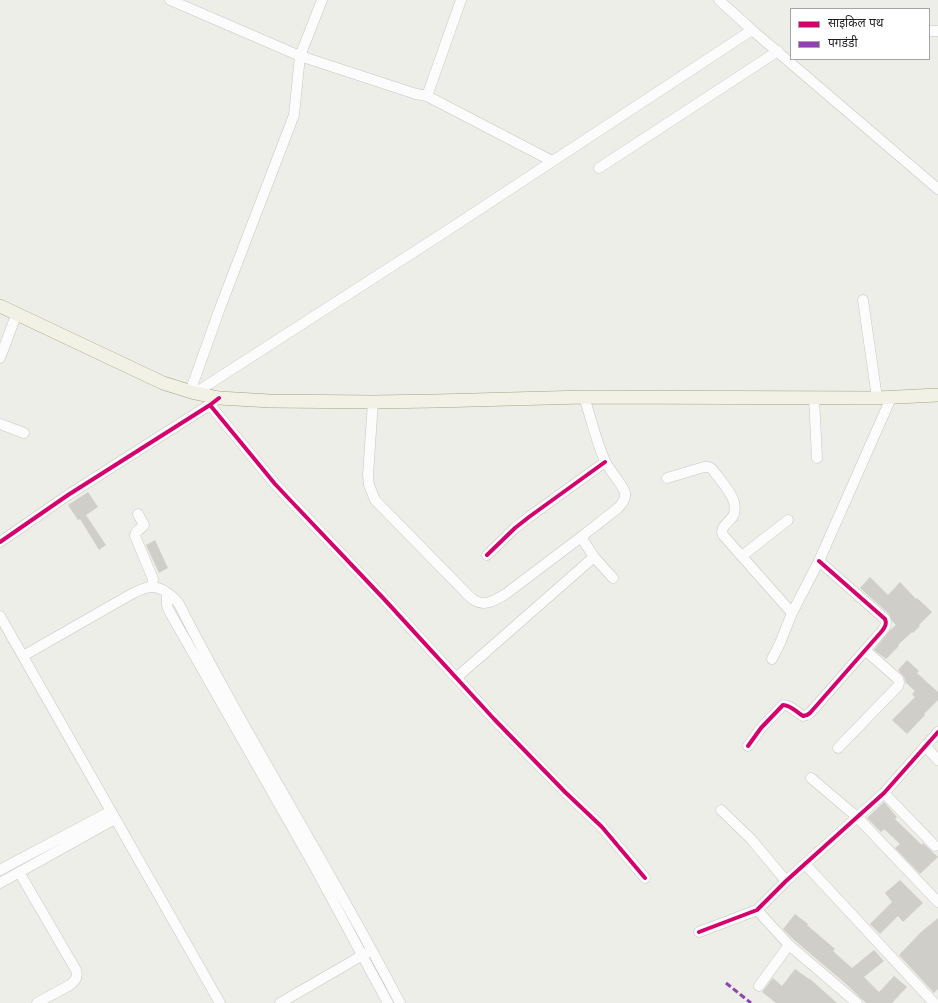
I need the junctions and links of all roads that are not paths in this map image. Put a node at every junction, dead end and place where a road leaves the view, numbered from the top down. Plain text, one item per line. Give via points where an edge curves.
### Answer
1 (170, 0) edge
2 (322, 0) edge
3 (461, 0) edge
4 (719, 0) edge
5 (752, 30) junction
6 (778, 51) junction
7 (300, 56) junction
8 (427, 96) junction
9 (552, 161) junction
10 (599, 168) dead end
11 (938, 189) edge
12 (863, 300) dead end
13 (0, 306) edge
14 (16, 313) junction
15 (0, 358) edge
16 (192, 393) junction
17 (938, 395) edge
18 (920, 396) junction
19 (584, 397) junction
20 (814, 398) junction
21 (877, 398) junction
22 (891, 398) junction
23 (938, 401) edge
24 (214, 402) junction
25 (373, 402) junction
26 (0, 424) edge
27 (24, 433) dead end
28 (817, 458) dead end
29 (605, 462) junction
30 (667, 478) dead end
31 (138, 514) dead end
32 (788, 520) dead end
33 (581, 537) junction
34 (0, 542) edge
35 (487, 555) dead end
36 (742, 556) junction
37 (594, 557) junction
38 (819, 561) junction
39 (613, 578) dead end
40 (152, 587) junction
41 (167, 593) junction
42 (792, 614) junction
43 (0, 616) edge
44 (865, 650) junction
45 (23, 656) junction
46 (772, 659) dead end
47 (456, 678) junction
48 (938, 732) edge
49 (748, 746) dead end
50 (925, 746) junction
51 (838, 748) dead end
52 (938, 760) edge
53 (811, 778) dead end
54 (884, 793) junction
55 (721, 810) dead end
56 (113, 815) junction
57 (857, 817) junction
58 (935, 846) dead end
59 (805, 864) junction
60 (0, 870) edge
61 (19, 872) junction
62 (645, 878) dead end
63 (786, 881) junction
64 (0, 883) edge
65 (938, 902) edge
66 (757, 910) junction
67 (699, 932) dead end
68 (789, 945) junction
69 (372, 950) junction
70 (362, 955) junction
71 (759, 986) dead end
72 (37, 1003) edge
73 (220, 1003) edge
74 (280, 1003) edge
75 (388, 1003) edge
76 (400, 1003) edge
77 (857, 1003) edge
78 (934, 1003) edge

1 - 7 street
2 - 7 street
3 - 8 street
4 - 5 street
5 - 6 street
5 - 9 street
6 - 10 street
6 - 11 street
7 - 8 street
7 - 16 street via 294,115 220,308
8 - 9 street
9 - 16 street
12 - 21 street
13 - 14 main road
14 - 15 street
14 - 16 main road via 163,383
16 - 24 main road
17 - 18 main road
18 - 22 main road
18 - 23 street
19 - 20 main road
19 - 25 main road
19 - 29 street
20 - 21 main road
20 - 28 street
21 - 22 main road
22 - 38 street
24 - 25 main road
24 - 34 street via 68,495
24 - 47 street via 280,489
25 - 33 street via 368,475 374,500 477,602 496,600
26 - 27 street
29 - 33 street via 622,487 625,498 618,508
29 - 35 street via 529,517
30 - 36 street via 704,467 711,468 734,502 733,516 722,532
31 - 40 street via 144,525 136,531 135,536 153,579
32 - 36 street
33 - 37 street
36 - 42 street
37 - 39 street
37 - 47 street
38 - 42 street
38 - 44 street via 885,619 882,631
40 - 41 street
40 - 45 street via 128,596
41 - 69 street via 179,604
41 - 70 street via 168,608
42 - 46 street
43 - 45 street
44 - 49 street via 810,713 803,716 783,705
44 - 51 street via 898,679 899,684
45 - 56 street
47 - 62 street via 564,792 602,827
48 - 50 street
50 - 52 street
50 - 54 street
53 - 57 street
54 - 57 street
54 - 58 street
55 - 63 street via 752,839
56 - 60 street
56 - 61 street
56 - 73 street
57 - 59 street
57 - 65 street
59 - 63 street
59 - 78 street
61 - 64 street
61 - 72 street via 78,974 70,985
63 - 66 street
66 - 67 street
66 - 68 street
68 - 71 street
68 - 77 street
69 - 70 street
69 - 76 street
70 - 74 street
70 - 75 street

